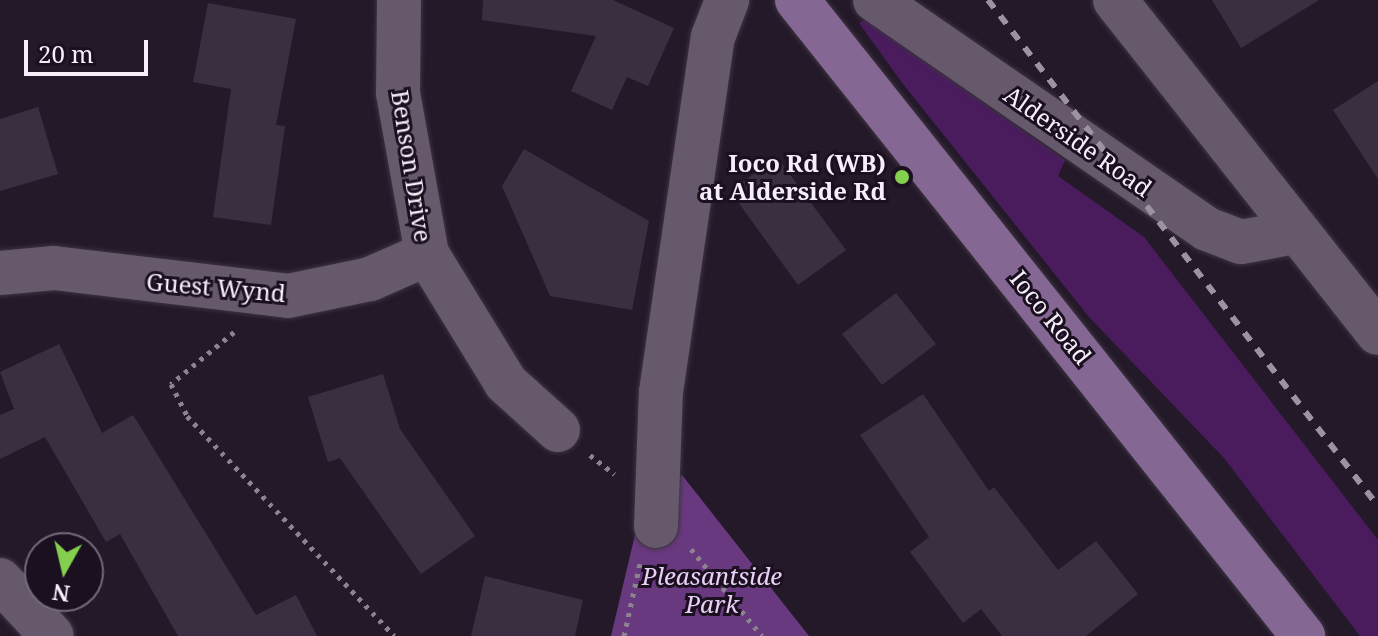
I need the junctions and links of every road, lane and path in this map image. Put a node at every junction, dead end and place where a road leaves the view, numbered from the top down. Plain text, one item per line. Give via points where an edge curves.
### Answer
1 (399, 0) edge
2 (727, 0) edge
3 (797, 0) edge
4 (875, 0) edge
5 (1115, 0) edge
6 (1295, 232) junction
7 (427, 254) junction
8 (0, 273) edge
9 (234, 293) junction
10 (1378, 333) edge
11 (558, 430) joint
12 (654, 515) junction
13 (0, 580) edge
14 (52, 636) edge
15 (394, 636) edge
16 (624, 636) edge
17 (762, 636) edge
18 (1303, 636) edge

1 - 7 street, Benson Drive via 398,93
2 - 12 street via 713,37
3 - 18 main road, Ioco Road
4 - 6 street, Alderside Road via 1207,229 1241,242
5 - 6 street
6 - 10 street
7 - 9 street, Guest Wynd via 325,291
7 - 11 street, Benson Drive via 506,383
8 - 9 street, Guest Wynd via 54,268
9 - 15 path via 233,340 171,384 187,416
11 - 12 path
12 - 16 path
12 - 17 path via 689,547
13 - 14 street

